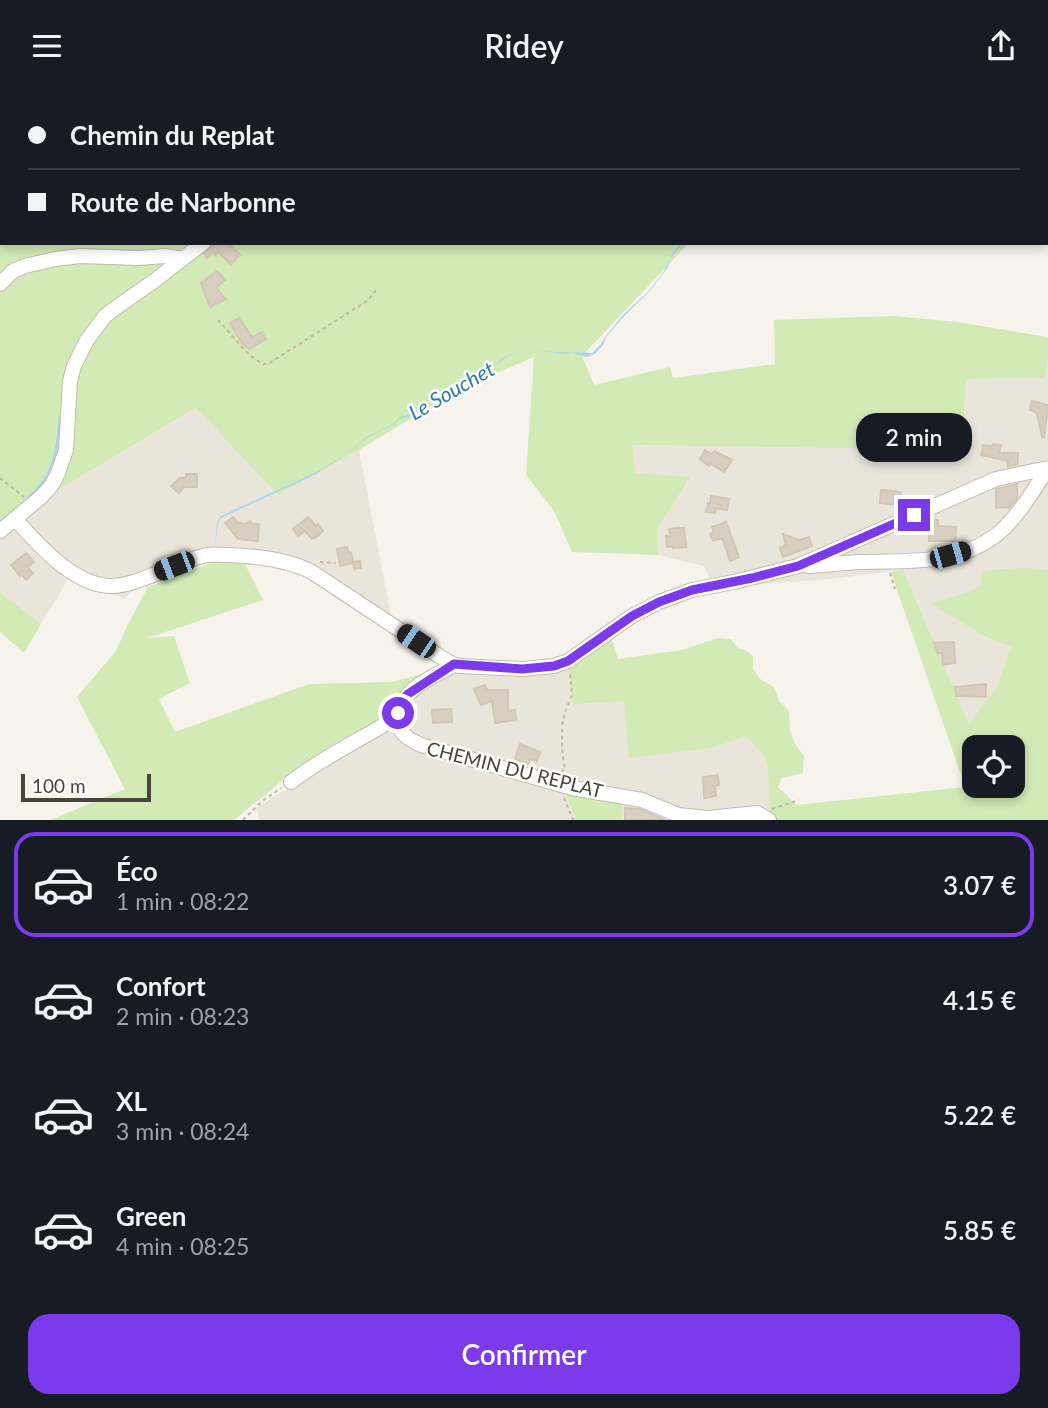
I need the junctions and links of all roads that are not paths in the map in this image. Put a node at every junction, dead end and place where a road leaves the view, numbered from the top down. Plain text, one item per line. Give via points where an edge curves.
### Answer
1 (200, 245) edge
2 (167, 263) junction
3 (0, 284) edge
4 (1048, 468) edge
5 (15, 519) junction
6 (0, 531) edge
7 (798, 566) junction
8 (454, 664) junction
9 (398, 716) junction
10 (290, 782) road end
11 (764, 817) edge

1 - 2 street via 182,259
2 - 3 street via 139,258 55,259 13,271
2 - 5 street via 105,316 82,350 70,381 66,450 58,473 52,485
4 - 7 street via 996,479
4 - 7 street via 1009,523 966,551 934,560
5 - 6 street
5 - 8 street via 70,571 110,586 208,555 251,555 297,565
7 - 8 street via 659,602 554,666 522,669
8 - 9 street via 408,694
9 - 10 street
9 - 11 street, CHEMIN DU REPLAT via 401,731 421,745 572,788 642,800 691,817 745,813

